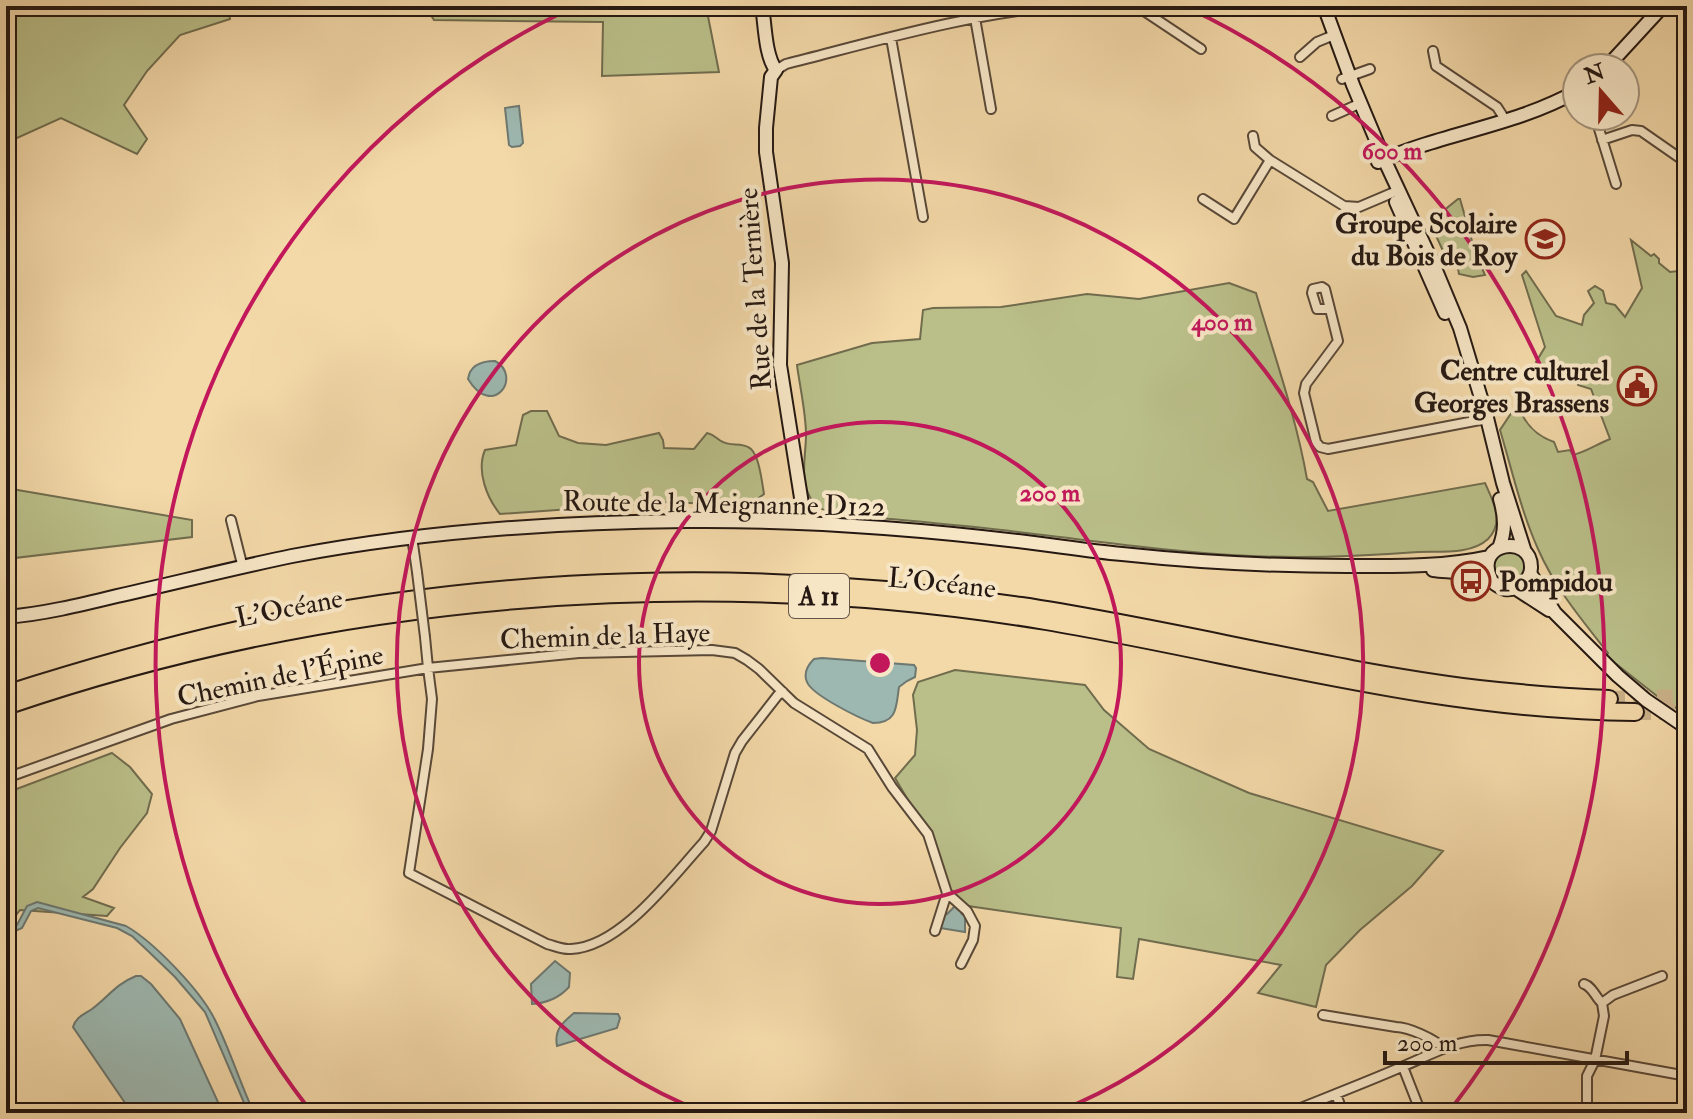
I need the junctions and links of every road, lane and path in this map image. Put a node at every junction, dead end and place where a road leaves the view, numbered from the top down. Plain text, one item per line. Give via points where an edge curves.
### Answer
1 (762, 6) edge
2 (1061, 6) edge
3 (1143, 6) edge
4 (1317, 6) edge
5 (1324, 6) edge
6 (1663, 6) edge
7 (975, 18) junction
8 (1330, 36) junction
9 (891, 38) junction
10 (1201, 49) dead end
11 (1433, 51) dead end
12 (1621, 52) edge
13 (1300, 57) dead end
14 (1370, 69) dead end
15 (776, 70) junction
16 (1346, 78) junction
17 (1561, 99) edge
18 (1357, 105) junction
19 (991, 109) dead end
20 (1332, 116) dead end
21 (1506, 121) junction
22 (1600, 132) edge
23 (1253, 136) dead end
24 (1602, 140) junction
25 (1270, 160) junction
26 (1381, 161) junction
27 (1687, 163) edge
28 (1616, 184) dead end
29 (1392, 193) junction
30 (1203, 199) dead end
31 (923, 217) dead end
32 (1330, 309) dead end
33 (1480, 420) junction
34 (231, 520) dead end
35 (805, 523) junction
36 (412, 537) junction
37 (1494, 552) junction
38 (1525, 552) junction
39 (1400, 566) junction
40 (243, 568) junction
41 (1530, 573) junction
42 (1491, 579) junction
43 (1515, 588) junction
44 (1555, 613) junction
45 (6, 617) edge
46 (428, 668) junction
47 (783, 692) junction
48 (6, 694) edge
49 (1609, 699) tunnel mouth
50 (6, 706) edge
51 (1635, 712) tunnel mouth
52 (1687, 728) edge
53 (6, 778) edge
54 (947, 893) junction
55 (935, 931) dead end
56 (961, 964) dead end
57 (1662, 976) dead end
58 (1584, 984) dead end
59 (1602, 1003) junction
60 (1323, 1015) dead end
61 (1443, 1048) junction
62 (1595, 1060) junction
63 (1403, 1067) junction
64 (1687, 1076) edge
65 (1336, 1094) junction
66 (1288, 1113) edge
67 (1343, 1113) edge
68 (1421, 1113) edge
69 (1587, 1113) edge

1 - 15 street, Rue de la Ternière
2 - 7 street
3 - 10 street
4 - 8 street
5 - 8 street
6 - 12 street
7 - 9 street
7 - 19 street
8 - 13 street
8 - 16 street
9 - 15 street
9 - 31 street
11 - 21 street via 1436,66 1497,107
14 - 16 street
15 - 35 street, Rue de la Ternière via 771,77 766,152 782,263 780,365
16 - 18 street
17 - 21 street
18 - 20 street
18 - 26 street
21 - 26 street
22 - 24 street
23 - 25 street via 1255,147
24 - 27 street via 1636,129
24 - 28 street
25 - 29 street via 1344,206 1359,207
25 - 30 street via 1234,219
26 - 29 street
26 - 38 street via 1460,328
29 - 33 street via 1449,324
32 - 33 street via 1338,341 1304,393 1320,447
33 - 37 street via 1505,515
34 - 40 street
35 - 36 street, Route de la Meignanne D122 via 580,523
35 - 39 street, Route de la Meignanne D122 via 1216,563
36 - 40 street, Route de la Meignanne D122
36 - 46 street, bridge
37 - 38 street via 1514,546
37 - 39 street via 1473,561
37 - 42 street via 1487,569
38 - 41 street
39 - 42 street
40 - 45 street, Route de la Meignanne D122
41 - 43 street
41 - 44 street
42 - 43 street via 1503,588
43 - 44 street
44 - 52 street via 1618,676
46 - 47 street, Chemin de la Haye via 579,653 712,650 747,660
46 - 47 street via 428,749 409,873 563,949 596,944 622,928 704,842 735,753
46 - 53 street, Chemin de l'Épine via 258,696 171,719
47 - 54 street, Chemin de la Haye via 868,749 928,834
48 - 49 highway, L’Océane / A 11 via 164,648 337,611 492,591 698,581 948,596 1444,684
50 - 51 highway, L’Océane / A 11 via 185,655 364,619 553,598 728,593 973,611 1445,696
54 - 55 street
54 - 56 street, Chemin de la Haye via 975,926
57 - 59 street
58 - 59 street
59 - 62 street
60 - 61 street via 1405,1027
61 - 62 street via 1488,1040
61 - 63 street
62 - 64 street
62 - 69 street via 1587,1076
63 - 65 street
63 - 68 street
65 - 66 street
65 - 67 street

